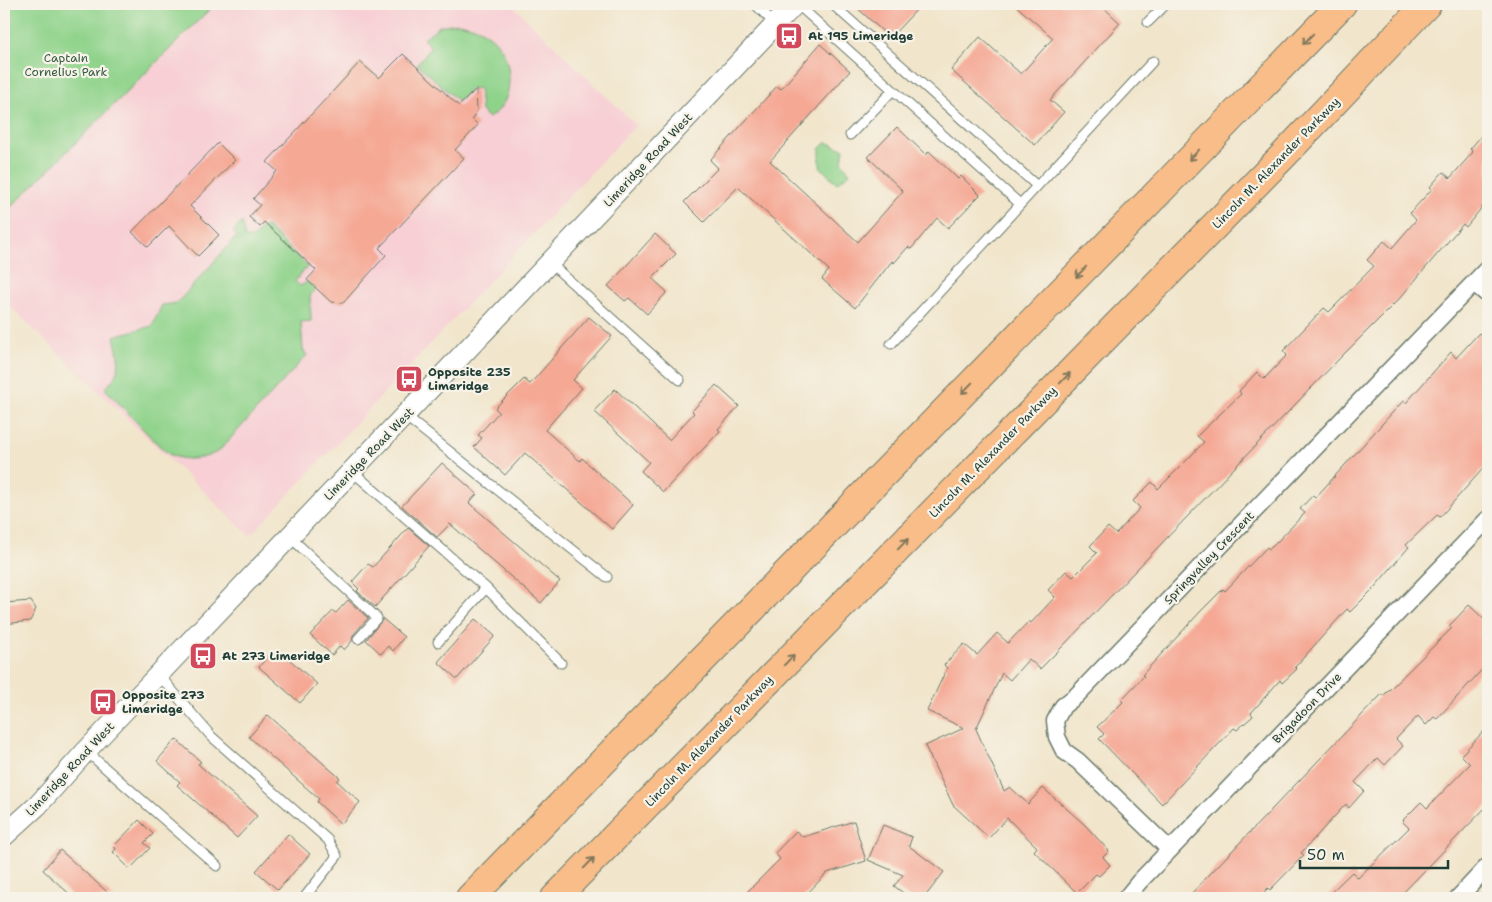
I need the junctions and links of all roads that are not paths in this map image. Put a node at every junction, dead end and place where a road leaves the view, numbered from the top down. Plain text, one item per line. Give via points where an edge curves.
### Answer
1 (755, 4) edge
2 (796, 4) edge
3 (832, 4) edge
4 (1166, 4) edge
5 (1342, 4) edge
6 (1427, 4) edge
7 (1148, 22) dead end
8 (776, 24) junction
9 (1153, 61) dead end
10 (893, 90) junction
11 (850, 135) dead end
12 (1036, 185) junction
13 (1020, 204) junction
14 (550, 263) junction
15 (1488, 268) edge
16 (1474, 283) junction
17 (1488, 295) edge
18 (891, 344) dead end
19 (680, 380) dead end
20 (405, 416) junction
21 (352, 471) junction
22 (1488, 519) edge
23 (290, 537) junction
24 (607, 577) dead end
25 (486, 588) junction
26 (358, 639) dead end
27 (438, 642) dead end
28 (561, 663) dead end
29 (159, 675) junction
30 (86, 751) junction
31 (4, 836) edge
32 (1170, 850) junction
33 (217, 866) dead end
34 (1488, 866) edge
35 (304, 898) edge
36 (470, 898) edge
37 (555, 898) edge
38 (1126, 898) edge
39 (1458, 898) edge

1 - 8 lane
2 - 8 street, Limeridge Road West
2 - 10 lane
3 - 12 lane
4 - 7 lane
5 -> 36 highway
37 -> 6 highway, Lincoln M. Alexander Parkway via 1283,156
8 - 14 street, Limeridge Road West
9 - 12 lane
10 - 11 lane
10 - 13 lane
12 - 13 lane
13 - 18 lane
14 - 19 lane
14 - 20 street, Limeridge Road West
15 - 16 street, Springvalley Crescent
16 - 17 street
16 - 32 street, Springvalley Crescent via 1063,706 1056,721 1057,737 1064,752 1078,761
20 - 21 street, Limeridge Road West
20 - 24 lane
21 - 23 street, Limeridge Road West
21 - 25 lane
22 - 32 street, Brigadoon Drive
23 - 26 lane via 378,618
23 - 29 street, Limeridge Road West
25 - 27 lane
25 - 28 lane
29 - 30 street, Limeridge Road West
29 - 35 lane via 211,736 328,840 338,856
30 - 31 street, Limeridge Road West via 38,805
30 - 33 lane
32 - 38 street, Brigadoon Drive
34 - 39 street

